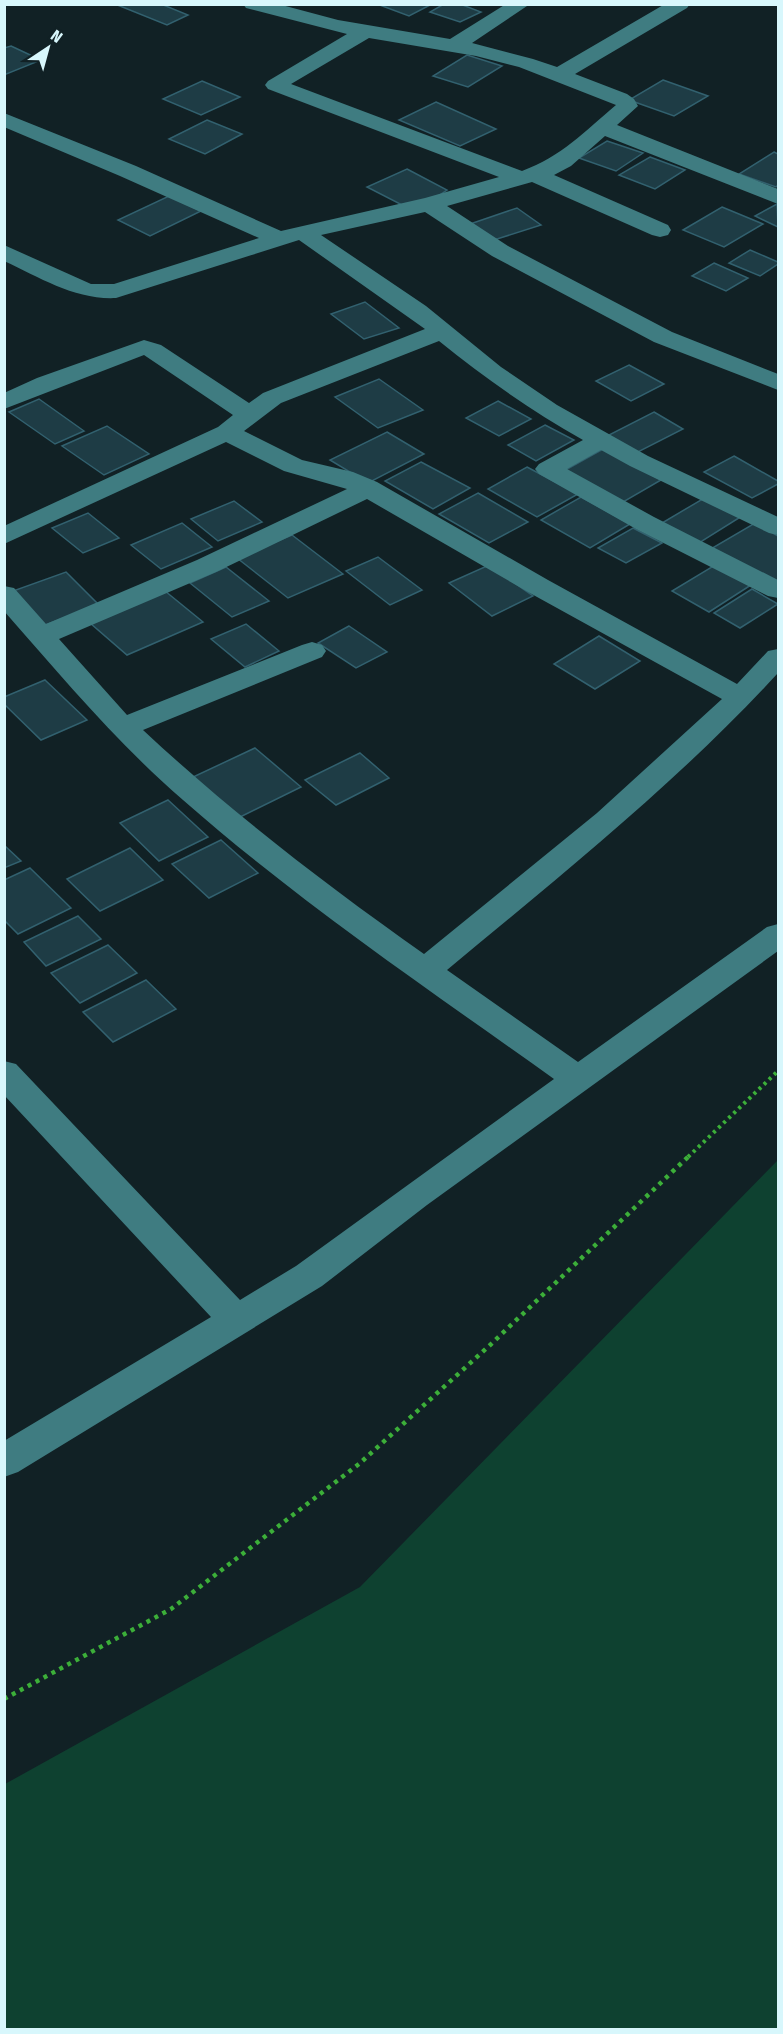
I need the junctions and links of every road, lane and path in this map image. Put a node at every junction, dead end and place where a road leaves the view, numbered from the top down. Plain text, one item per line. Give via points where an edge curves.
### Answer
1 (253, 4) edge
2 (520, 4) edge
3 (680, 4) edge
4 (364, 32) junction
5 (455, 45) junction
6 (560, 75) junction
7 (4, 119) edge
8 (603, 127) junction
9 (527, 176) junction
10 (778, 197) edge
11 (429, 204) junction
12 (660, 230) dead end
13 (290, 235) junction
14 (4, 252) edge
15 (442, 332) junction
16 (778, 383) edge
17 (4, 402) edge
18 (250, 415) junction
19 (227, 432) junction
20 (601, 440) junction
21 (368, 488) junction
22 (778, 527) edge
23 (4, 536) edge
24 (778, 590) edge
25 (4, 594) edge
26 (41, 636) junction
27 (312, 651) dead end
28 (778, 657) edge
29 (741, 698) junction
30 (123, 727) junction
31 (778, 934) edge
32 (425, 970) junction
33 (778, 1071) edge
34 (4, 1073) edge
35 (579, 1080) junction
36 (237, 1321) junction
37 (4, 1461) edge
38 (4, 1698) edge

1 - 4 street
2 - 5 street
3 - 6 street
4 - 5 street
4 - 9 street via 276,85
5 - 6 street
6 - 8 street via 627,103
7 - 13 street
8 - 9 street via 563,161
8 - 10 street
9 - 11 street
9 - 12 street
11 - 13 street
11 - 16 street via 500,251 663,337
13 - 14 street via 106,293 83,289
13 - 15 street via 418,311
15 - 18 street via 272,398
15 - 20 street via 492,372
17 - 18 street via 144,347
18 - 19 street
19 - 21 street via 293,466
19 - 23 street
20 - 22 street
20 - 24 street via 548,469
21 - 26 street via 294,527 131,601
21 - 29 street
25 - 26 street
26 - 30 street
27 - 30 street
28 - 29 street
29 - 32 street via 609,819
30 - 32 street via 193,793 319,895
31 - 35 street
32 - 35 street
33 - 38 path via 489,1346 358,1464 171,1609
34 - 36 street
35 - 36 street via 309,1276
36 - 37 street

